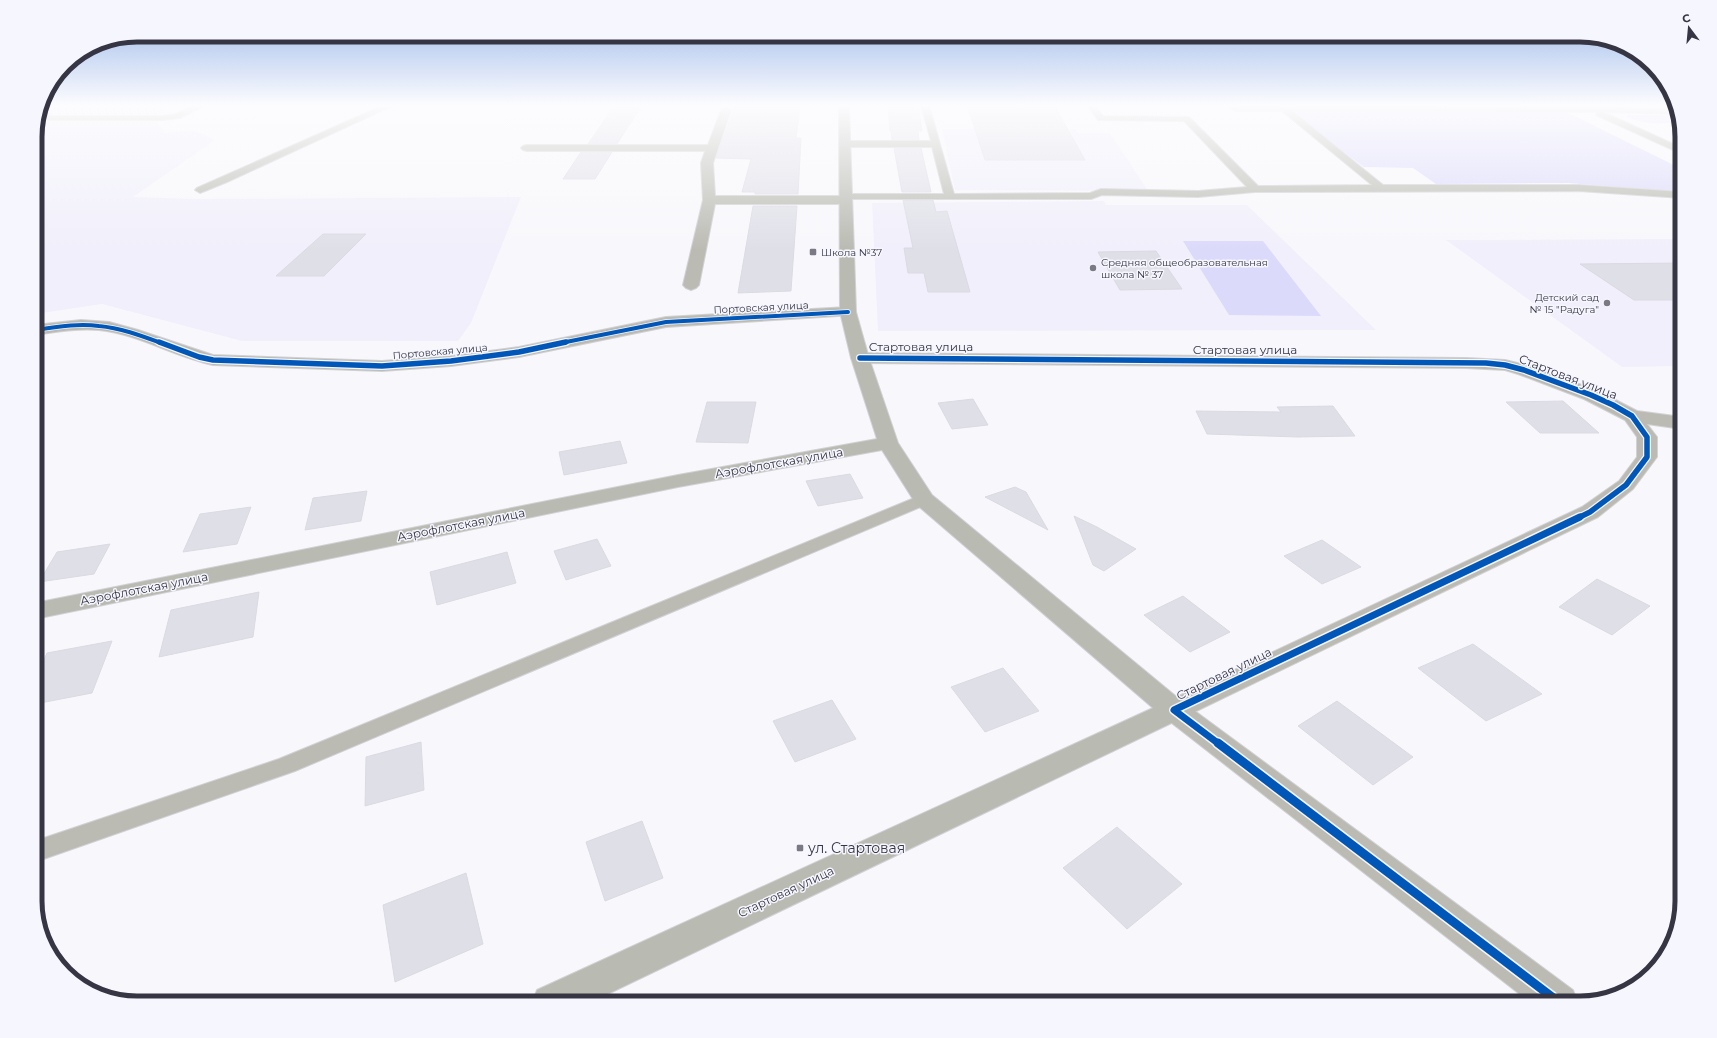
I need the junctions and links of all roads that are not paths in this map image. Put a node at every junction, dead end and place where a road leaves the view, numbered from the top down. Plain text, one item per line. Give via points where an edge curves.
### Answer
1 (281, 153) edge
2 (711, 153) edge
3 (845, 153) edge
4 (939, 153) edge
5 (1220, 153) edge
6 (1339, 153) edge
7 (1381, 188) junction
8 (1255, 189) junction
9 (200, 190) dead end
10 (1675, 195) edge
11 (950, 196) junction
12 (846, 198) junction
13 (709, 200) junction
14 (691, 285) dead end
15 (848, 312) junction
16 (42, 329) edge
17 (860, 358) junction
18 (1632, 416) junction
19 (1675, 422) edge
20 (888, 443) junction
21 (924, 499) junction
22 (42, 610) edge
23 (1174, 710) junction
24 (42, 850) edge
25 (565, 996) edge
26 (1551, 996) edge

1 - 9 lane
2 - 13 street via 707,163
3 - 12 main road
4 - 11 lane
5 - 8 lane
6 - 7 lane
7 - 8 lane
7 - 10 lane via 1579,188
8 - 11 lane via 1198,194 1101,192 1091,196
11 - 12 lane
12 - 13 street
12 - 15 main road
13 - 14 street
15 - 16 street, Портовская улица via 666,322 519,352 451,361 382,366 213,360 108,327 90,325
15 - 17 main road
17 - 18 street, Стартовая улица via 1486,363 1524,370 1592,395
17 - 20 main road
18 - 19 street
18 - 23 street, Стартовая улица via 1647,437 1647,457 1626,485 1590,512
20 - 21 main road
20 - 22 main road, Аэрофлотская улица via 678,481
21 - 23 main road
21 - 24 lane via 287,765
23 - 25 main road, Стартовая улица
23 - 26 street

